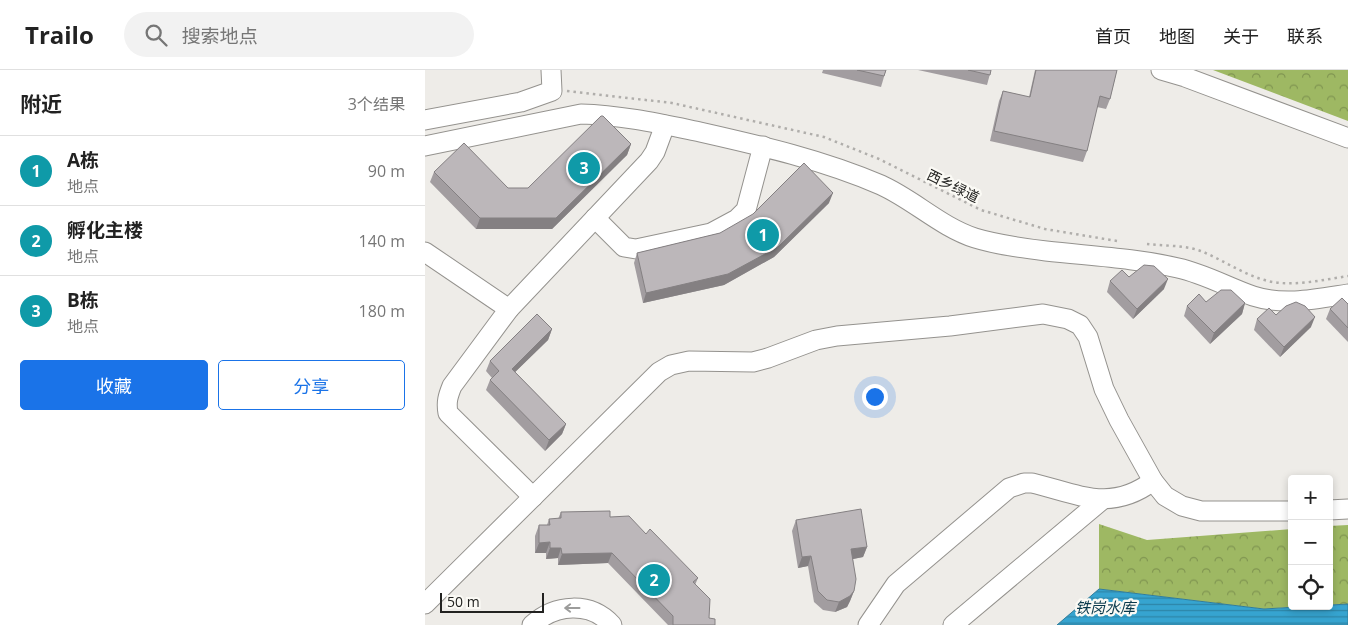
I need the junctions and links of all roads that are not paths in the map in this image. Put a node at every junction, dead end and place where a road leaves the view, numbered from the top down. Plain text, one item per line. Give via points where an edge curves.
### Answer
1 (551, 70) edge
2 (1161, 70) edge
3 (425, 120) edge
4 (665, 125) junction
5 (1348, 138) edge
6 (425, 146) edge
7 (763, 146) junction
8 (595, 218) junction
9 (425, 252) edge
10 (1348, 294) edge
11 (509, 309) junction
12 (1153, 481) junction
13 (533, 496) junction
14 (1102, 500) junction
15 (1348, 509) edge
16 (1333, 510) edge
17 (1288, 511) edge
18 (425, 604) edge
19 (543, 622) edge
20 (612, 625) edge
21 (868, 625) edge
22 (953, 625) edge

1 - 3 street via 552,91 521,102
2 - 5 street
4 - 6 street via 581,114
4 - 7 street
4 - 8 street via 649,161
7 - 8 street via 746,210 737,219 711,233 636,249 623,247
7 - 10 street via 829,165 882,186 960,232 978,239 1012,247 1179,268 1252,296 1278,301 1305,301
8 - 11 street
9 - 11 street
11 - 13 street via 452,386 446,405 448,413
12 - 13 street via 1105,389 1088,336 1080,325 1068,319 1043,314 837,336 753,362 689,361 671,364 659,372
12 - 14 street via 1132,494
12 - 17 street via 1165,496 1191,510
13 - 18 street
14 - 21 street via 1032,483 1009,488 895,584
14 - 22 street
15 - 16 street
20 -> 19 street via 603,616 583,608 561,608

